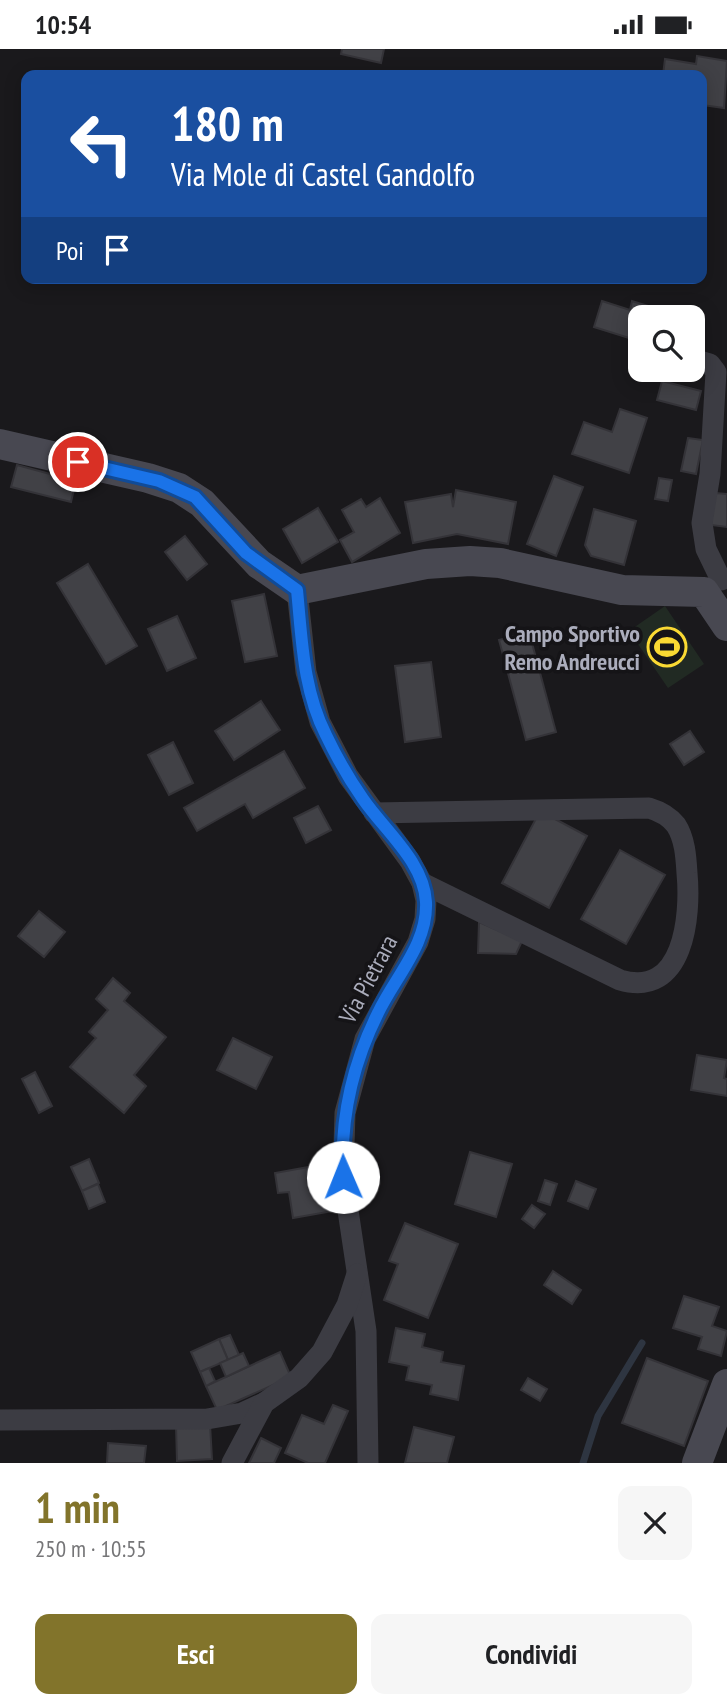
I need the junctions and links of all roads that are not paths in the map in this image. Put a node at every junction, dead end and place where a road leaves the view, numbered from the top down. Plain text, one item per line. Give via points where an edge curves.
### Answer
1 (705, 362) edge
2 (0, 444) edge
3 (717, 583) edge
4 (297, 590) junction
5 (727, 626) edge
6 (374, 813) junction
7 (422, 883) junction
8 (358, 1272) junction
9 (727, 1384) edge
10 (264, 1403) junction
11 (0, 1420) edge
12 (232, 1463) edge
13 (368, 1463) edge
14 (697, 1463) edge

1 - 3 street via 716,372 702,523
2 - 4 street via 179,488 207,508 246,553
3 - 4 street via 622,590 500,563 470,561 426,564
3 - 5 street
4 - 6 street, Via Pietrara via 311,698 340,762
6 - 7 street, Via Pietrara
6 - 7 street via 649,808 670,819 680,833 689,907 674,961 640,984 620,980
7 - 8 street, Via Pietrara via 426,909 421,935 365,1039 345,1113 343,1177
8 - 10 street, Via Pietrara via 347,1305 322,1352 299,1378
8 - 13 street via 366,1331
9 - 14 street
10 - 11 street via 242,1413 207,1419
10 - 12 street, Via Pietrara

